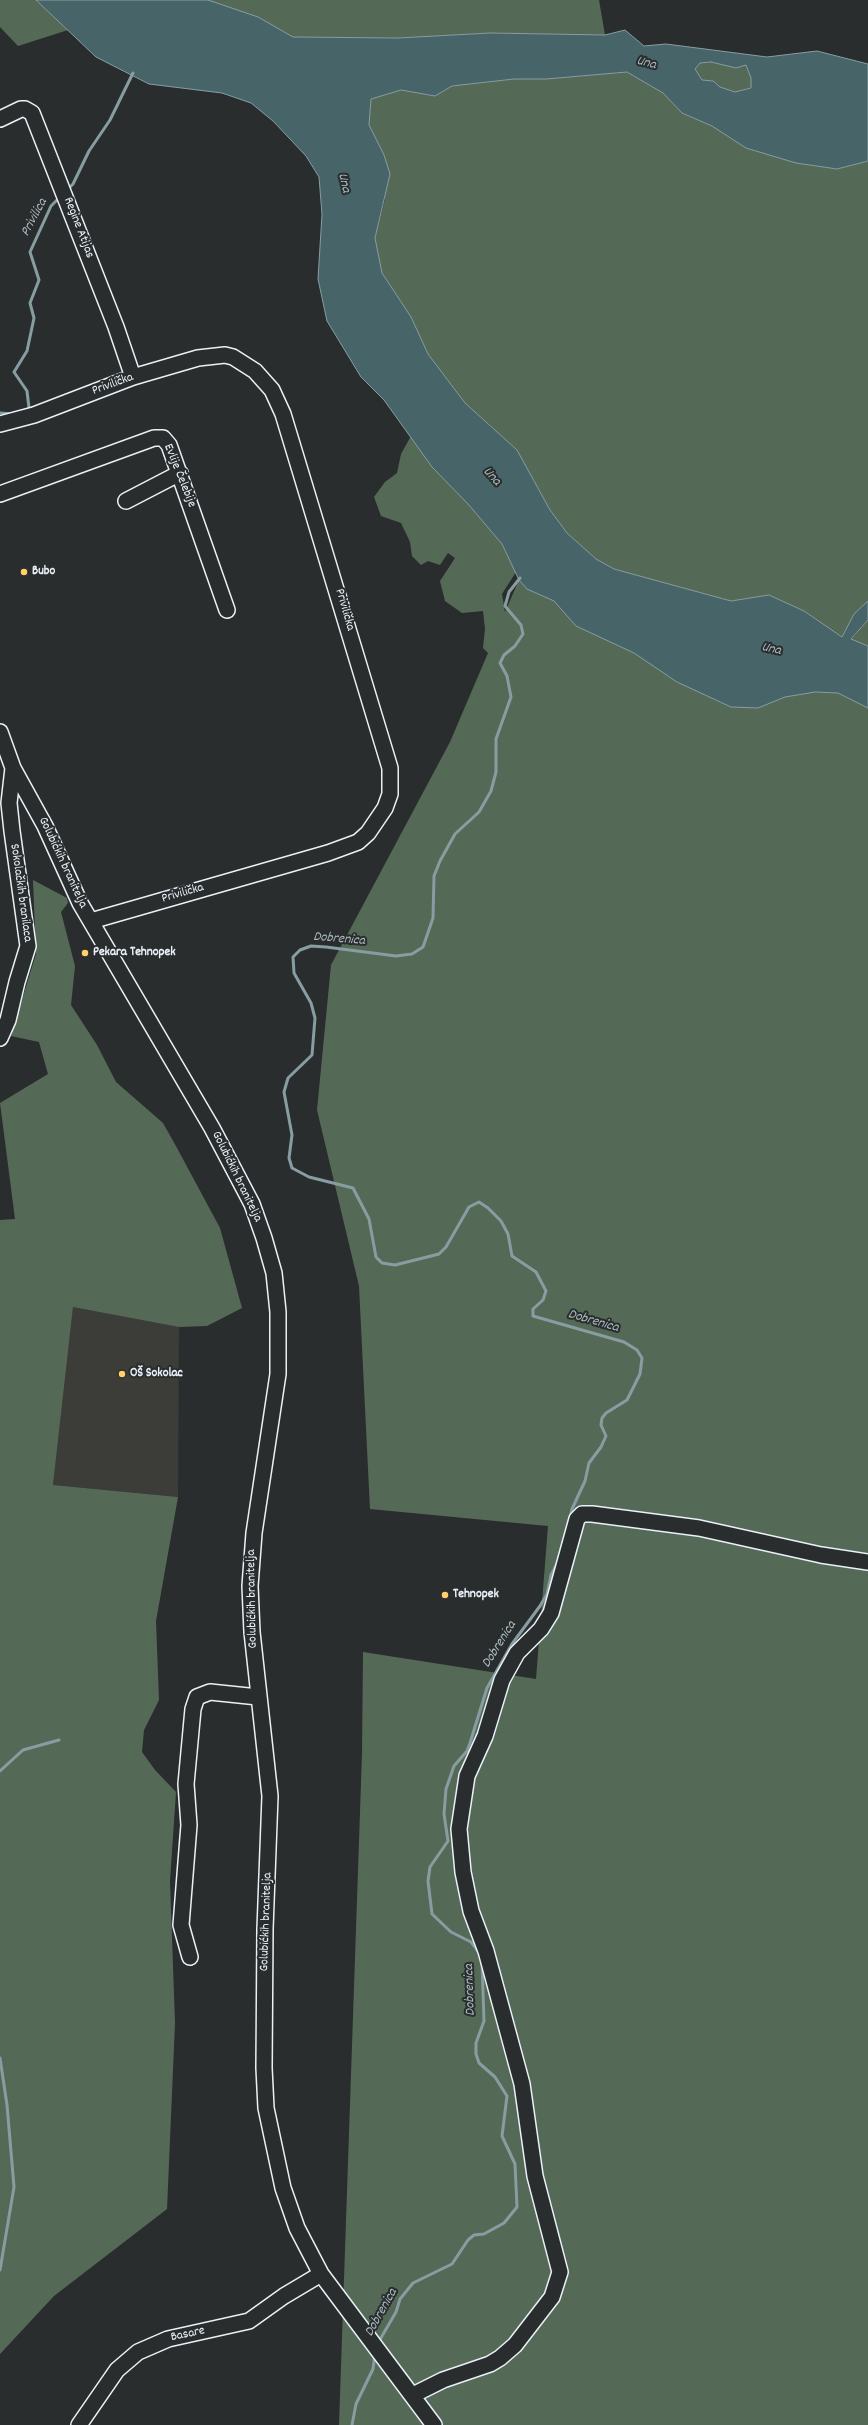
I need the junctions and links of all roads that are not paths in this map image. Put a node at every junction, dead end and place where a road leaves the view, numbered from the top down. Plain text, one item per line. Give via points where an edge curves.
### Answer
1 (0, 119) edge
2 (133, 377) junction
3 (0, 424) edge
4 (180, 473) junction
5 (0, 494) edge
6 (126, 501) dead end
7 (227, 610) dead end
8 (0, 732) edge
9 (13, 768) junction
10 (91, 921) junction
11 (0, 1038) edge
12 (868, 1562) edge
13 (258, 1697) junction
14 (190, 1957) dead end
15 (321, 2274) junction
16 (409, 2390) junction
17 (79, 2425) edge
18 (434, 2425) edge

1 - 2 street, Regine Atijas via 21,109 32,113
2 - 3 street, Privilička via 34,415
2 - 10 street, Privilička via 198,358 225,355 246,364 272,390 283,414 338,589 390,768 391,784 385,808 376,822 358,842 346,848
4 - 5 street, Evlije Čelebije via 169,445 163,438 154,438
4 - 6 street
4 - 7 street, Evlije Čelebije
8 - 9 street, Golubićkih branitelja
9 - 10 street, Golubićkih branitelja via 45,826 66,877
9 - 11 street, Sokolačkih branilaca via 9,803 28,946 8,1020
10 - 13 street, Golubićkih branitelja via 212,1128 252,1204 274,1273 278,1312 278,1374 254,1533 250,1586
12 - 16 street via 821,1555 699,1528 592,1514 582,1514 577,1519 551,1613 541,1629 517,1653 502,1680 485,1736 467,1776 459,1829 463,1872 471,1911 486,1951 522,2084 535,2176 560,2272 552,2297 515,2345 500,2358 490,2364
13 - 14 street via 210,1692 197,1697 193,1709 186,1784 189,1824 181,1925
13 - 15 street, Golubićkih branitelja via 270,1796 265,1929 266,2108 283,2188 297,2228
15 - 16 street, Golubićkih branitelja
15 - 17 street, Basare via 249,2321 168,2339 138,2352 117,2370
16 - 18 street, Golubićkih branitelja

